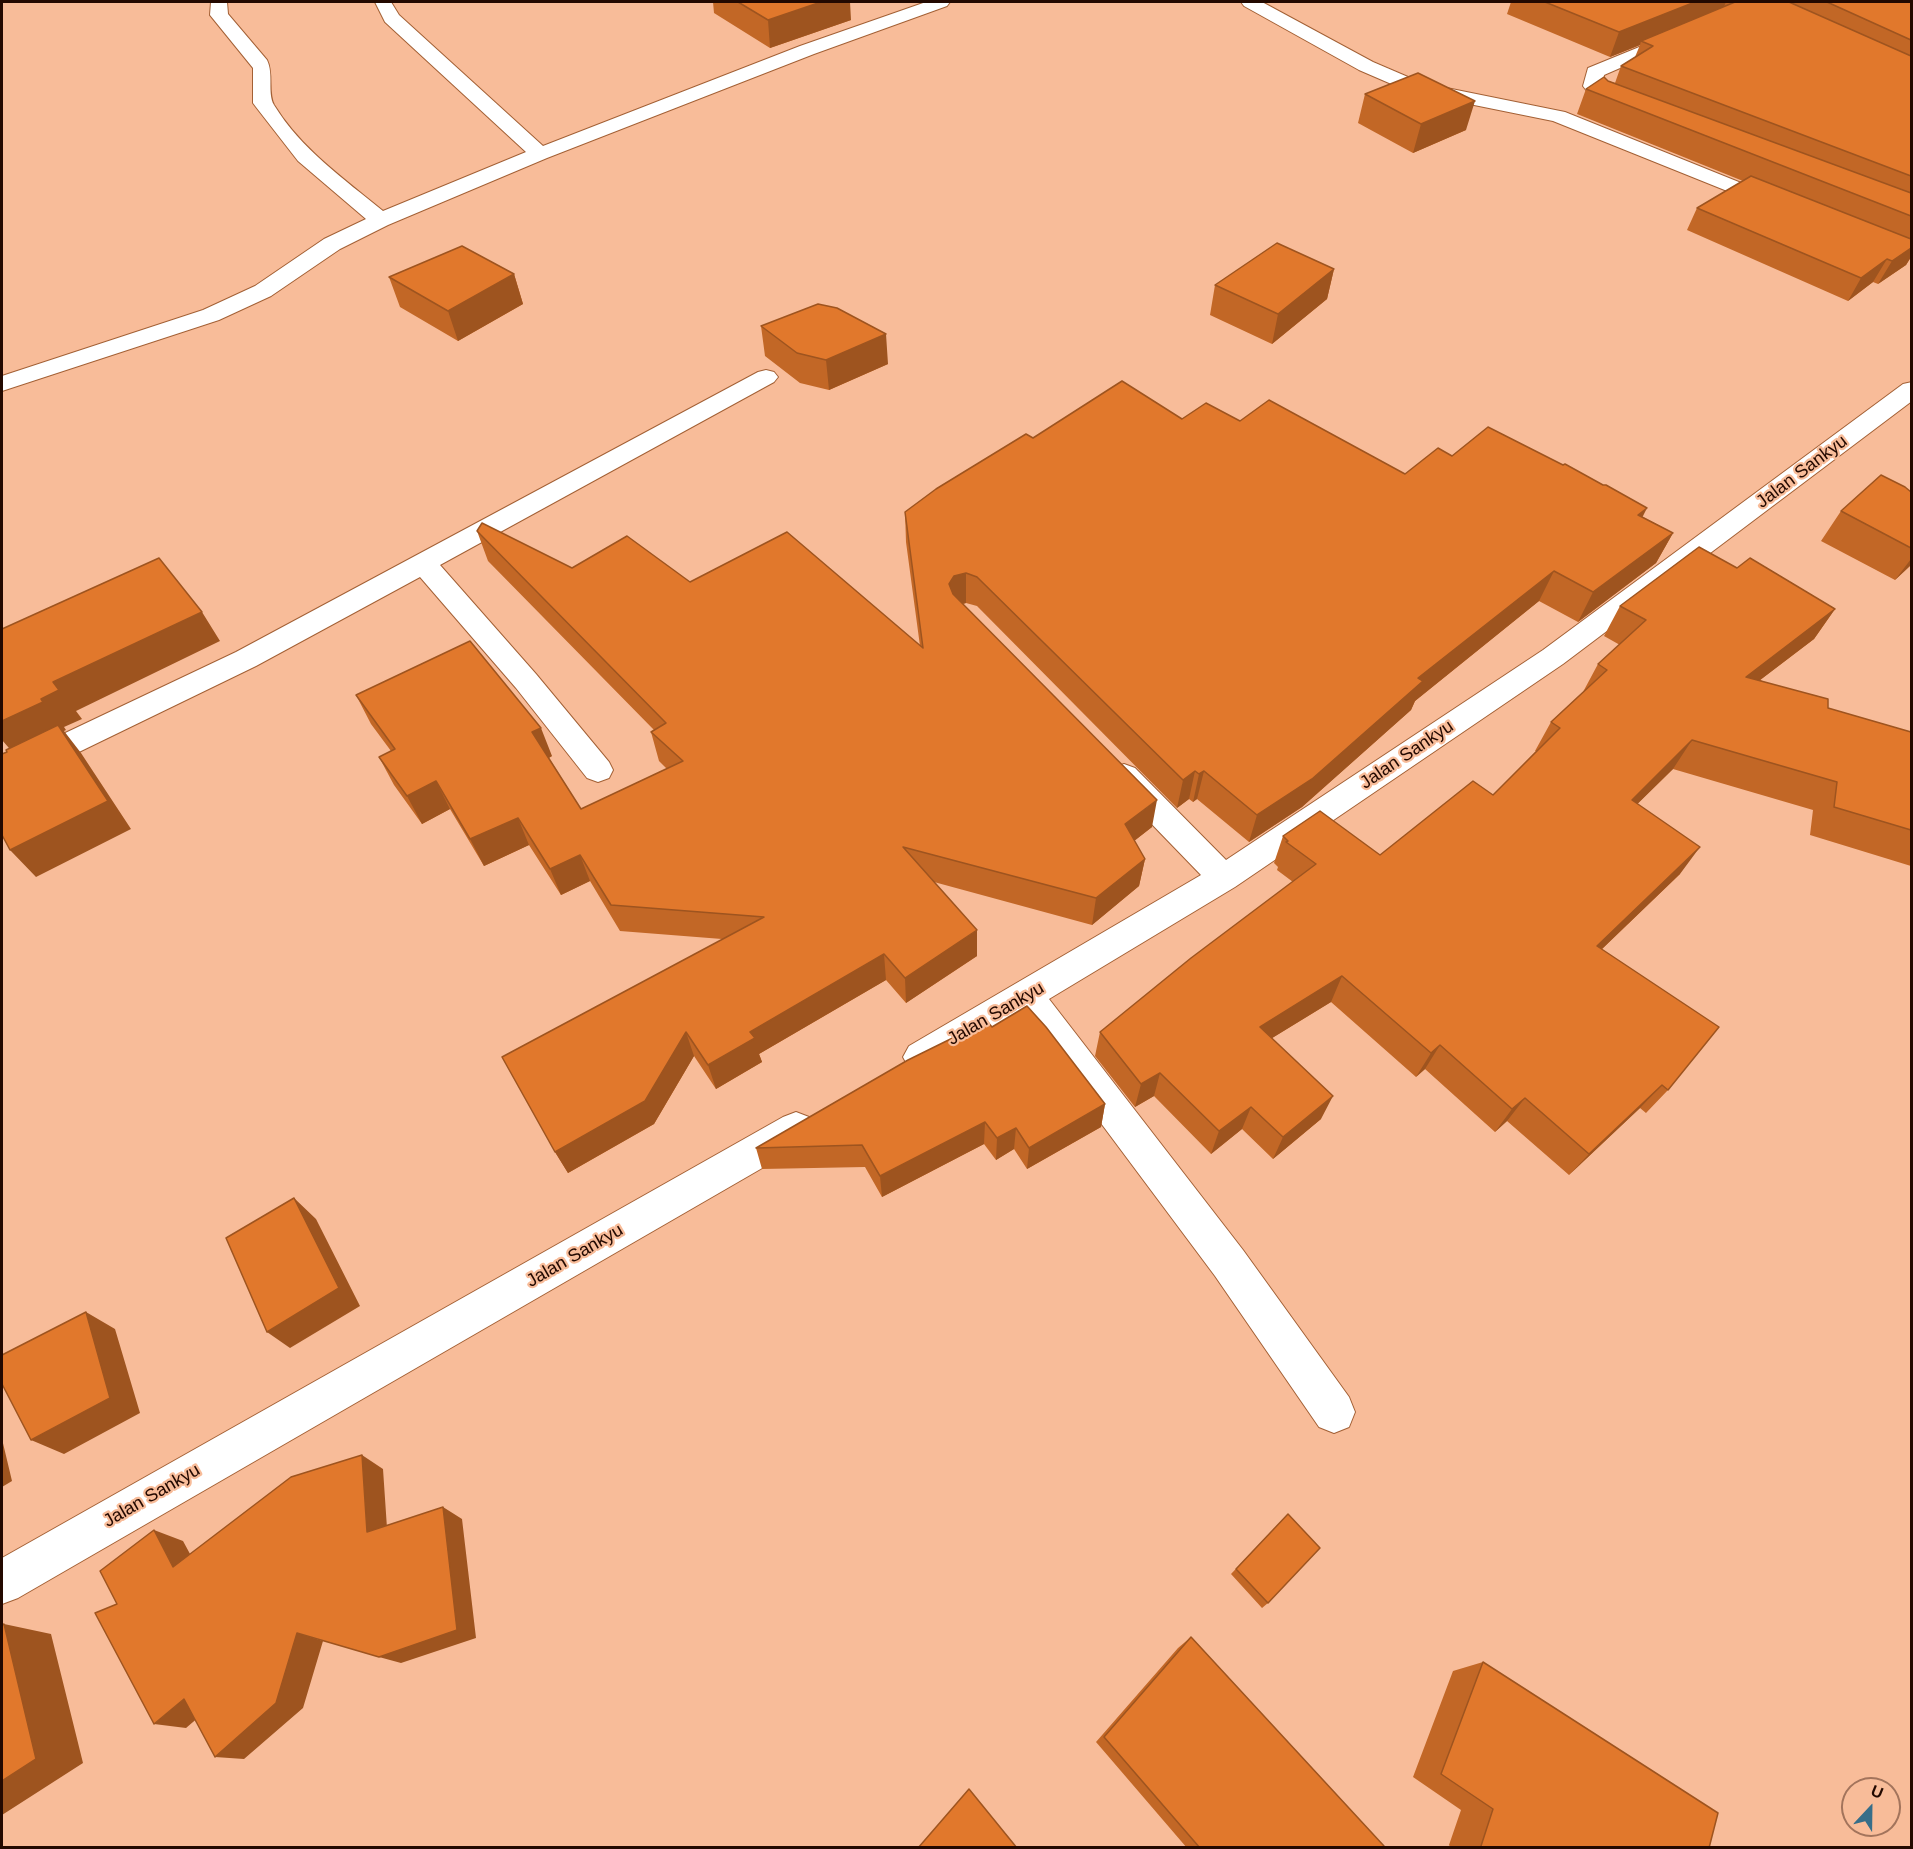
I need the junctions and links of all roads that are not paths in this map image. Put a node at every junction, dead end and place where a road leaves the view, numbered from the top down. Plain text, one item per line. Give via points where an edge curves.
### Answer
1 (219, 2) edge
2 (382, 2) edge
3 (941, 2) edge
4 (1250, 2) edge
5 (1693, 30) edge
6 (1650, 116) edge
7 (540, 154) junction
8 (1790, 209) edge
9 (380, 220) junction
10 (766, 377) dead end
11 (2, 384) edge
12 (1911, 389) edge
13 (423, 563) junction
14 (1107, 759) edge
15 (598, 770) dead end
16 (2, 776) edge
17 (1224, 878) junction
18 (1026, 996) junction
19 (893, 1073) edge
20 (821, 1114) edge
21 (1334, 1412) dead end
22 (2, 1581) edge

1 - 9 street via 219,15 262,68 263,103 305,157
2 - 7 street via 391,18
3 - 7 street
4 - 8 street via 1366,66 1417,88 1558,116
5 - 6 street via 1595,72 1593,86 1606,100
7 - 9 street
9 - 11 street via 332,244 263,291 212,315
10 - 13 street
12 - 17 street, Jalan Sankyu via 1554,657
13 - 15 street
13 - 16 street via 246,659
14 - 17 street
17 - 18 street, Jalan Sankyu
18 - 19 street, Jalan Sankyu
18 - 21 street via 1229,1263
20 - 22 street, Jalan Sankyu

